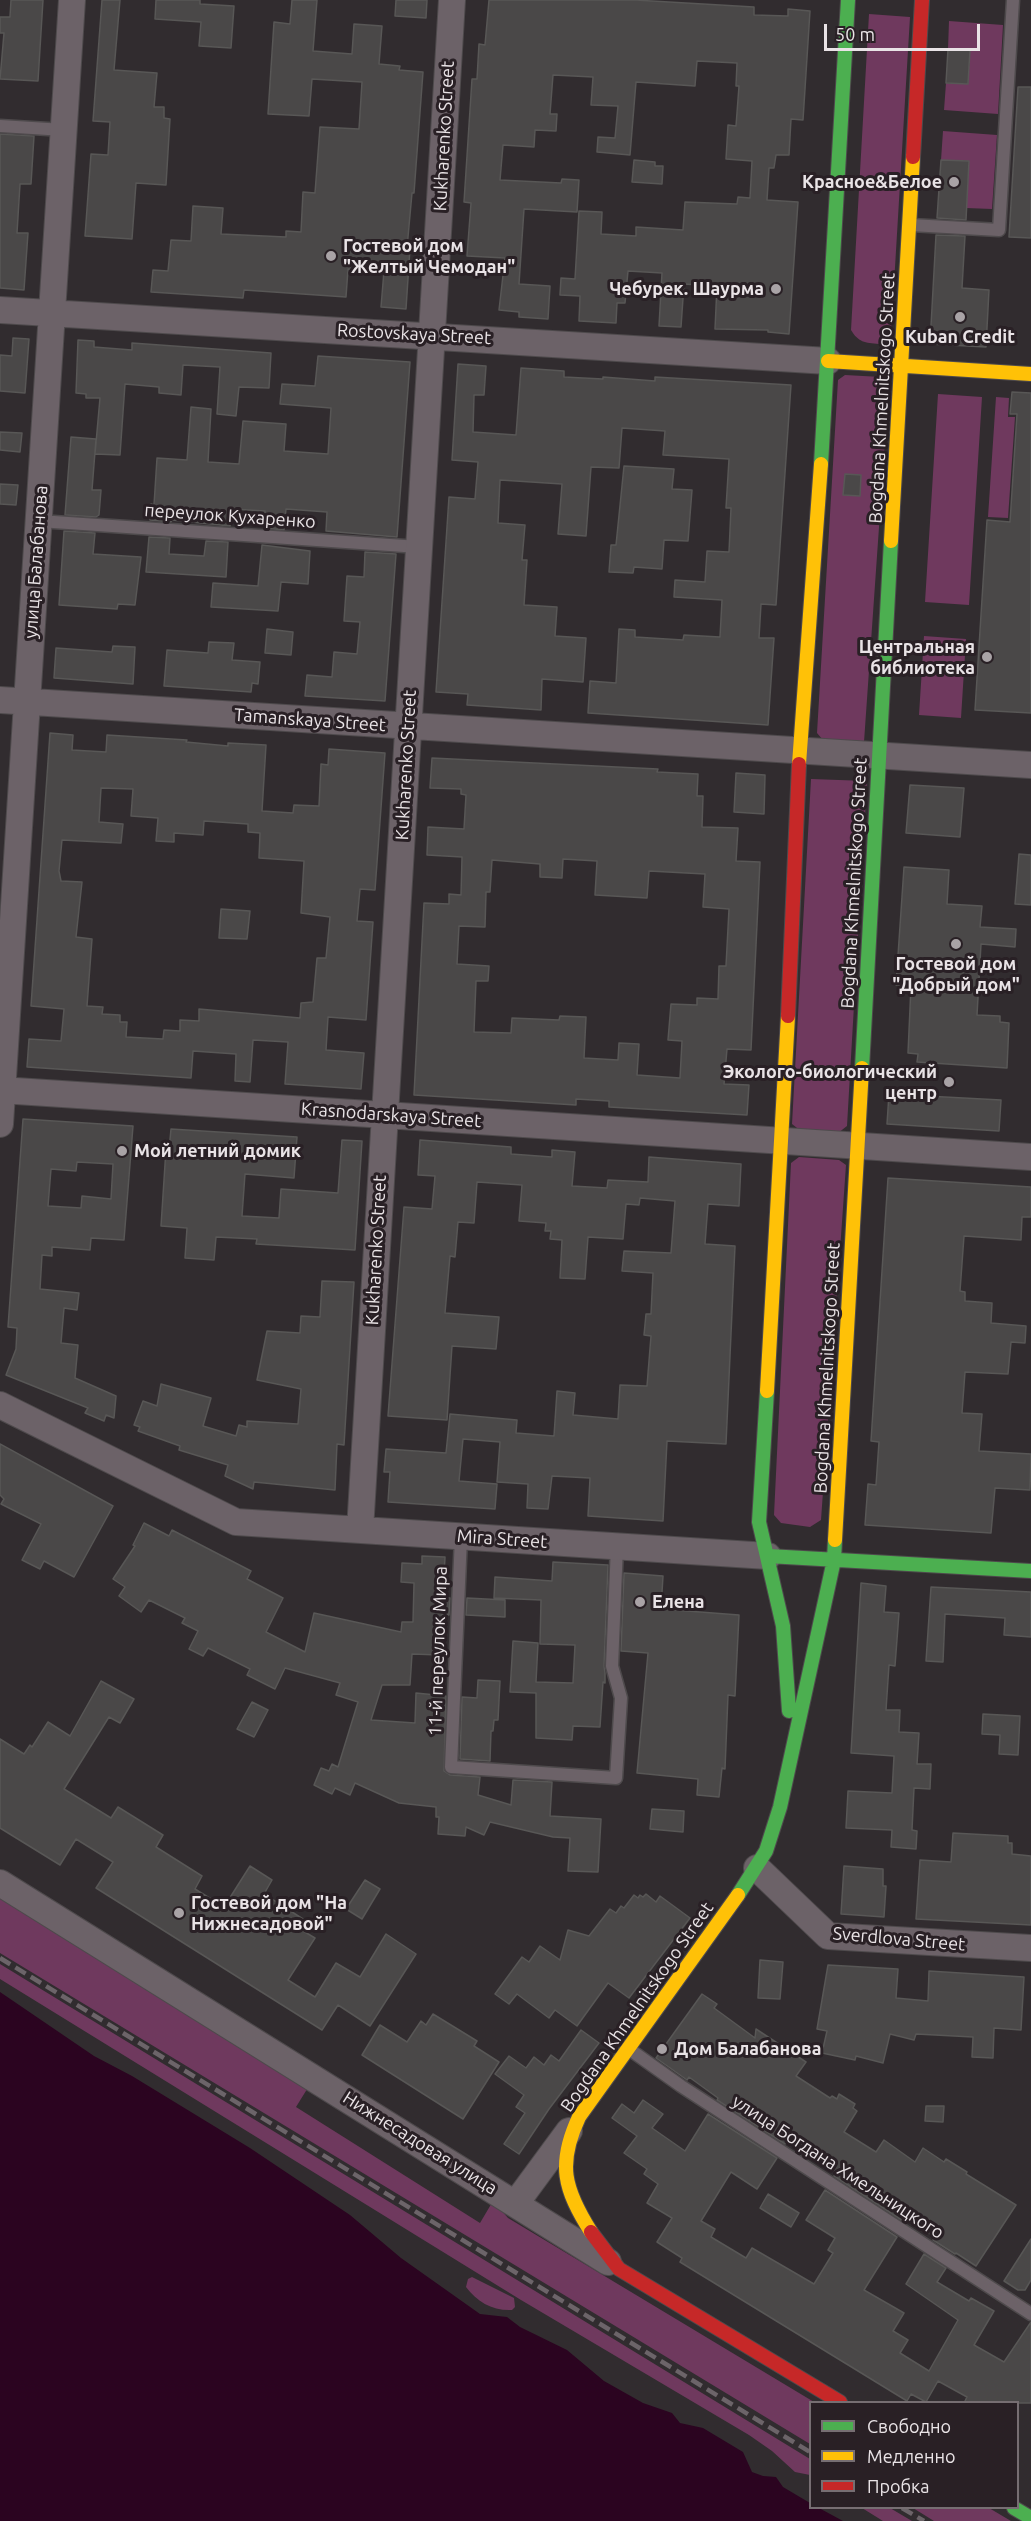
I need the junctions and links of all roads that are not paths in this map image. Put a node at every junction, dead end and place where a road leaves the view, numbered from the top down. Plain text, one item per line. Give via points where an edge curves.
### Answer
1 (72, 0) edge
2 (452, 0) edge
3 (849, 0) edge
4 (922, 0) edge
5 (1013, 0) edge
6 (0, 126) edge
7 (64, 130) junction
8 (909, 225) junction
9 (0, 310) edge
10 (52, 314) junction
11 (432, 335) junction
12 (828, 361) junction
13 (901, 366) junction
14 (1031, 374) edge
15 (39, 521) junction
16 (419, 547) junction
17 (0, 700) edge
18 (27, 701) junction
19 (408, 727) junction
20 (800, 751) junction
21 (879, 755) junction
22 (1031, 765) edge
23 (7, 903) edge
24 (1, 1090) edge
25 (385, 1115) junction
26 (0, 1124) edge
27 (782, 1141) junction
28 (857, 1146) junction
29 (1031, 1157) edge
30 (0, 1405) edge
31 (360, 1530) junction
32 (461, 1537) junction
33 (617, 1546) junction
34 (768, 1556) junction
35 (834, 1560) junction
36 (1031, 1571) edge
37 (790, 1764) junction
38 (757, 1868) junction
39 (0, 1883) edge
40 (1031, 1948) edge
41 (628, 2048) junction
42 (579, 2117) junction
43 (516, 2203) junction
44 (619, 2269) junction
45 (1031, 2314) edge
46 (837, 2401) edge
47 (1016, 2509) edge
48 (1031, 2518) edge

1 - 7 street, улица Балабанова
2 - 11 street, Kukharenko Street
3 - 12 main road, Bogdana Khmelnitskogo Street
4 - 8 main road, Bogdana Khmelnitskogo Street
5 - 8 lane via 999,230
6 - 7 lane
7 - 10 street, улица Балабанова
8 - 13 main road, Bogdana Khmelnitskogo Street
9 - 10 street, Rostovskaya Street
10 - 11 street, Rostovskaya Street
10 - 15 street, улица Балабанова
11 - 12 street, Rostovskaya Street
11 - 16 street, Kukharenko Street
12 - 13 main road
12 - 20 main road, Bogdana Khmelnitskogo Street
13 - 14 main road
13 - 21 main road, Bogdana Khmelnitskogo Street
15 - 16 lane, переулок Кухаренко
15 - 18 street, улица Балабанова
16 - 19 street, Kukharenko Street
17 - 18 street, Tamanskaya Street
18 - 19 street, Tamanskaya Street
18 - 23 street, улица Балабанова
19 - 20 street, Tamanskaya Street
19 - 25 street, Kukharenko Street
20 - 21 street, Tamanskaya Street
20 - 27 main road, Bogdana Khmelnitskogo Street
21 - 22 street
21 - 28 main road, Bogdana Khmelnitskogo Street
23 - 24 street, улица Балабанова
24 - 25 street, Krasnodarskaya Street
24 - 26 street, улица Балабанова
25 - 27 street, Krasnodarskaya Street
25 - 31 street, Kukharenko Street
27 - 28 street, Krasnodarskaya Street
27 - 34 main road, Bogdana Khmelnitskogo Street via 759,1522
28 - 29 street
28 - 35 main road, Bogdana Khmelnitskogo Street
30 - 31 street, Mira Street via 236,1522
31 - 32 street, Mira Street
32 - 33 street, Mira Street
32 - 33 lane, 11-й переулок Мира via 451,1767 616,1778 621,1698 612,1666
33 - 34 street, Mira Street
34 - 35 main road, Mira Street
34 - 37 main road, Bogdana Khmelnitskogo Street via 787,1663
35 - 36 main road, Mira Street
35 - 37 main road, Bogdana Khmelnitskogo Street
37 - 38 main road, Bogdana Khmelnitskogo Street via 772,1834
38 - 40 street, Sverdlova Street via 828,1936
38 - 41 main road, Bogdana Khmelnitskogo Street
39 - 43 street, Нижнесадовая улица
41 - 42 main road, Bogdana Khmelnitskogo Street
41 - 45 lane, улица Богдана Хмельницкого
42 - 43 street
42 - 44 main road, Bogdana Khmelnitskogo Street via 565,2156 567,2179 583,2218
43 - 44 street, Нижнесадовая улица
44 - 46 main road, Нижнесадовая улица
47 - 48 main road

